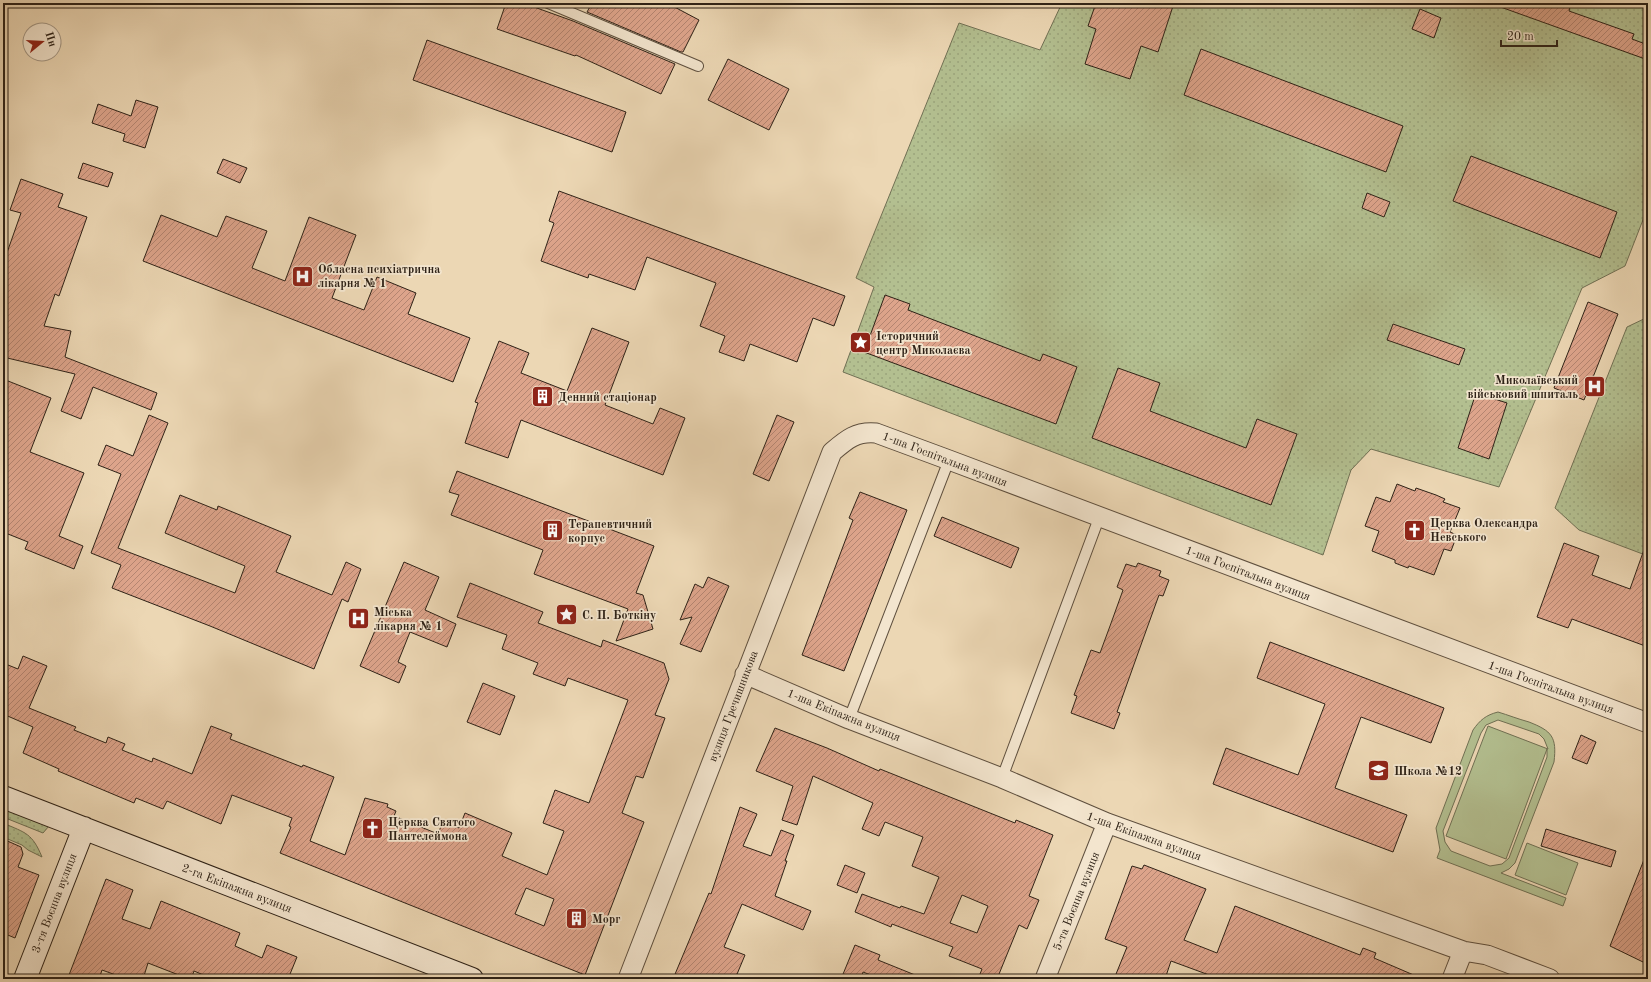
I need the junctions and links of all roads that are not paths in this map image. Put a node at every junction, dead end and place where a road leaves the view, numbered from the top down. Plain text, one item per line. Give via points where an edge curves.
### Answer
1 (548, 3) edge
2 (698, 66) dead end
3 (847, 439) joint
4 (949, 460) junction
5 (1099, 518) junction
6 (745, 674) junction
7 (849, 719) junction
8 (1648, 723) edge
9 (1002, 778) junction
10 (3, 797) edge
11 (1107, 823) junction
12 (84, 828) junction
13 (1463, 950) junction
14 (25, 979) edge
15 (472, 979) edge
16 (628, 979) edge
17 (1045, 979) edge
18 (1452, 979) edge
19 (1550, 979) edge

1 - 2 lane
3 - 4 street, 1-ша Госпітальна вулиця via 865,432 876,433
3 - 6 street, вулиця Гречишникова via 832,452
4 - 5 street, 1-ша Госпітальна вулиця
4 - 7 lane
5 - 8 street, 1-ша Госпітальна вулиця
5 - 9 lane
6 - 7 street, 1-ша Екіпажна вулиця
6 - 16 street, вулиця Гречишникова
7 - 9 street, 1-ша Екіпажна вулиця
9 - 11 street, 1-ша Екіпажна вулиця
10 - 12 street, 2-га Екіпажна вулиця
11 - 13 street, 1-ша Екіпажна вулиця
11 - 17 street, 5-та Воєнна вулиця
12 - 14 street, 3-тя Воєнна вулиця
12 - 15 street, 2-га Екіпажна вулиця
13 - 18 street
13 - 19 street, 1-ша Екіпажна вулиця via 1487,955

